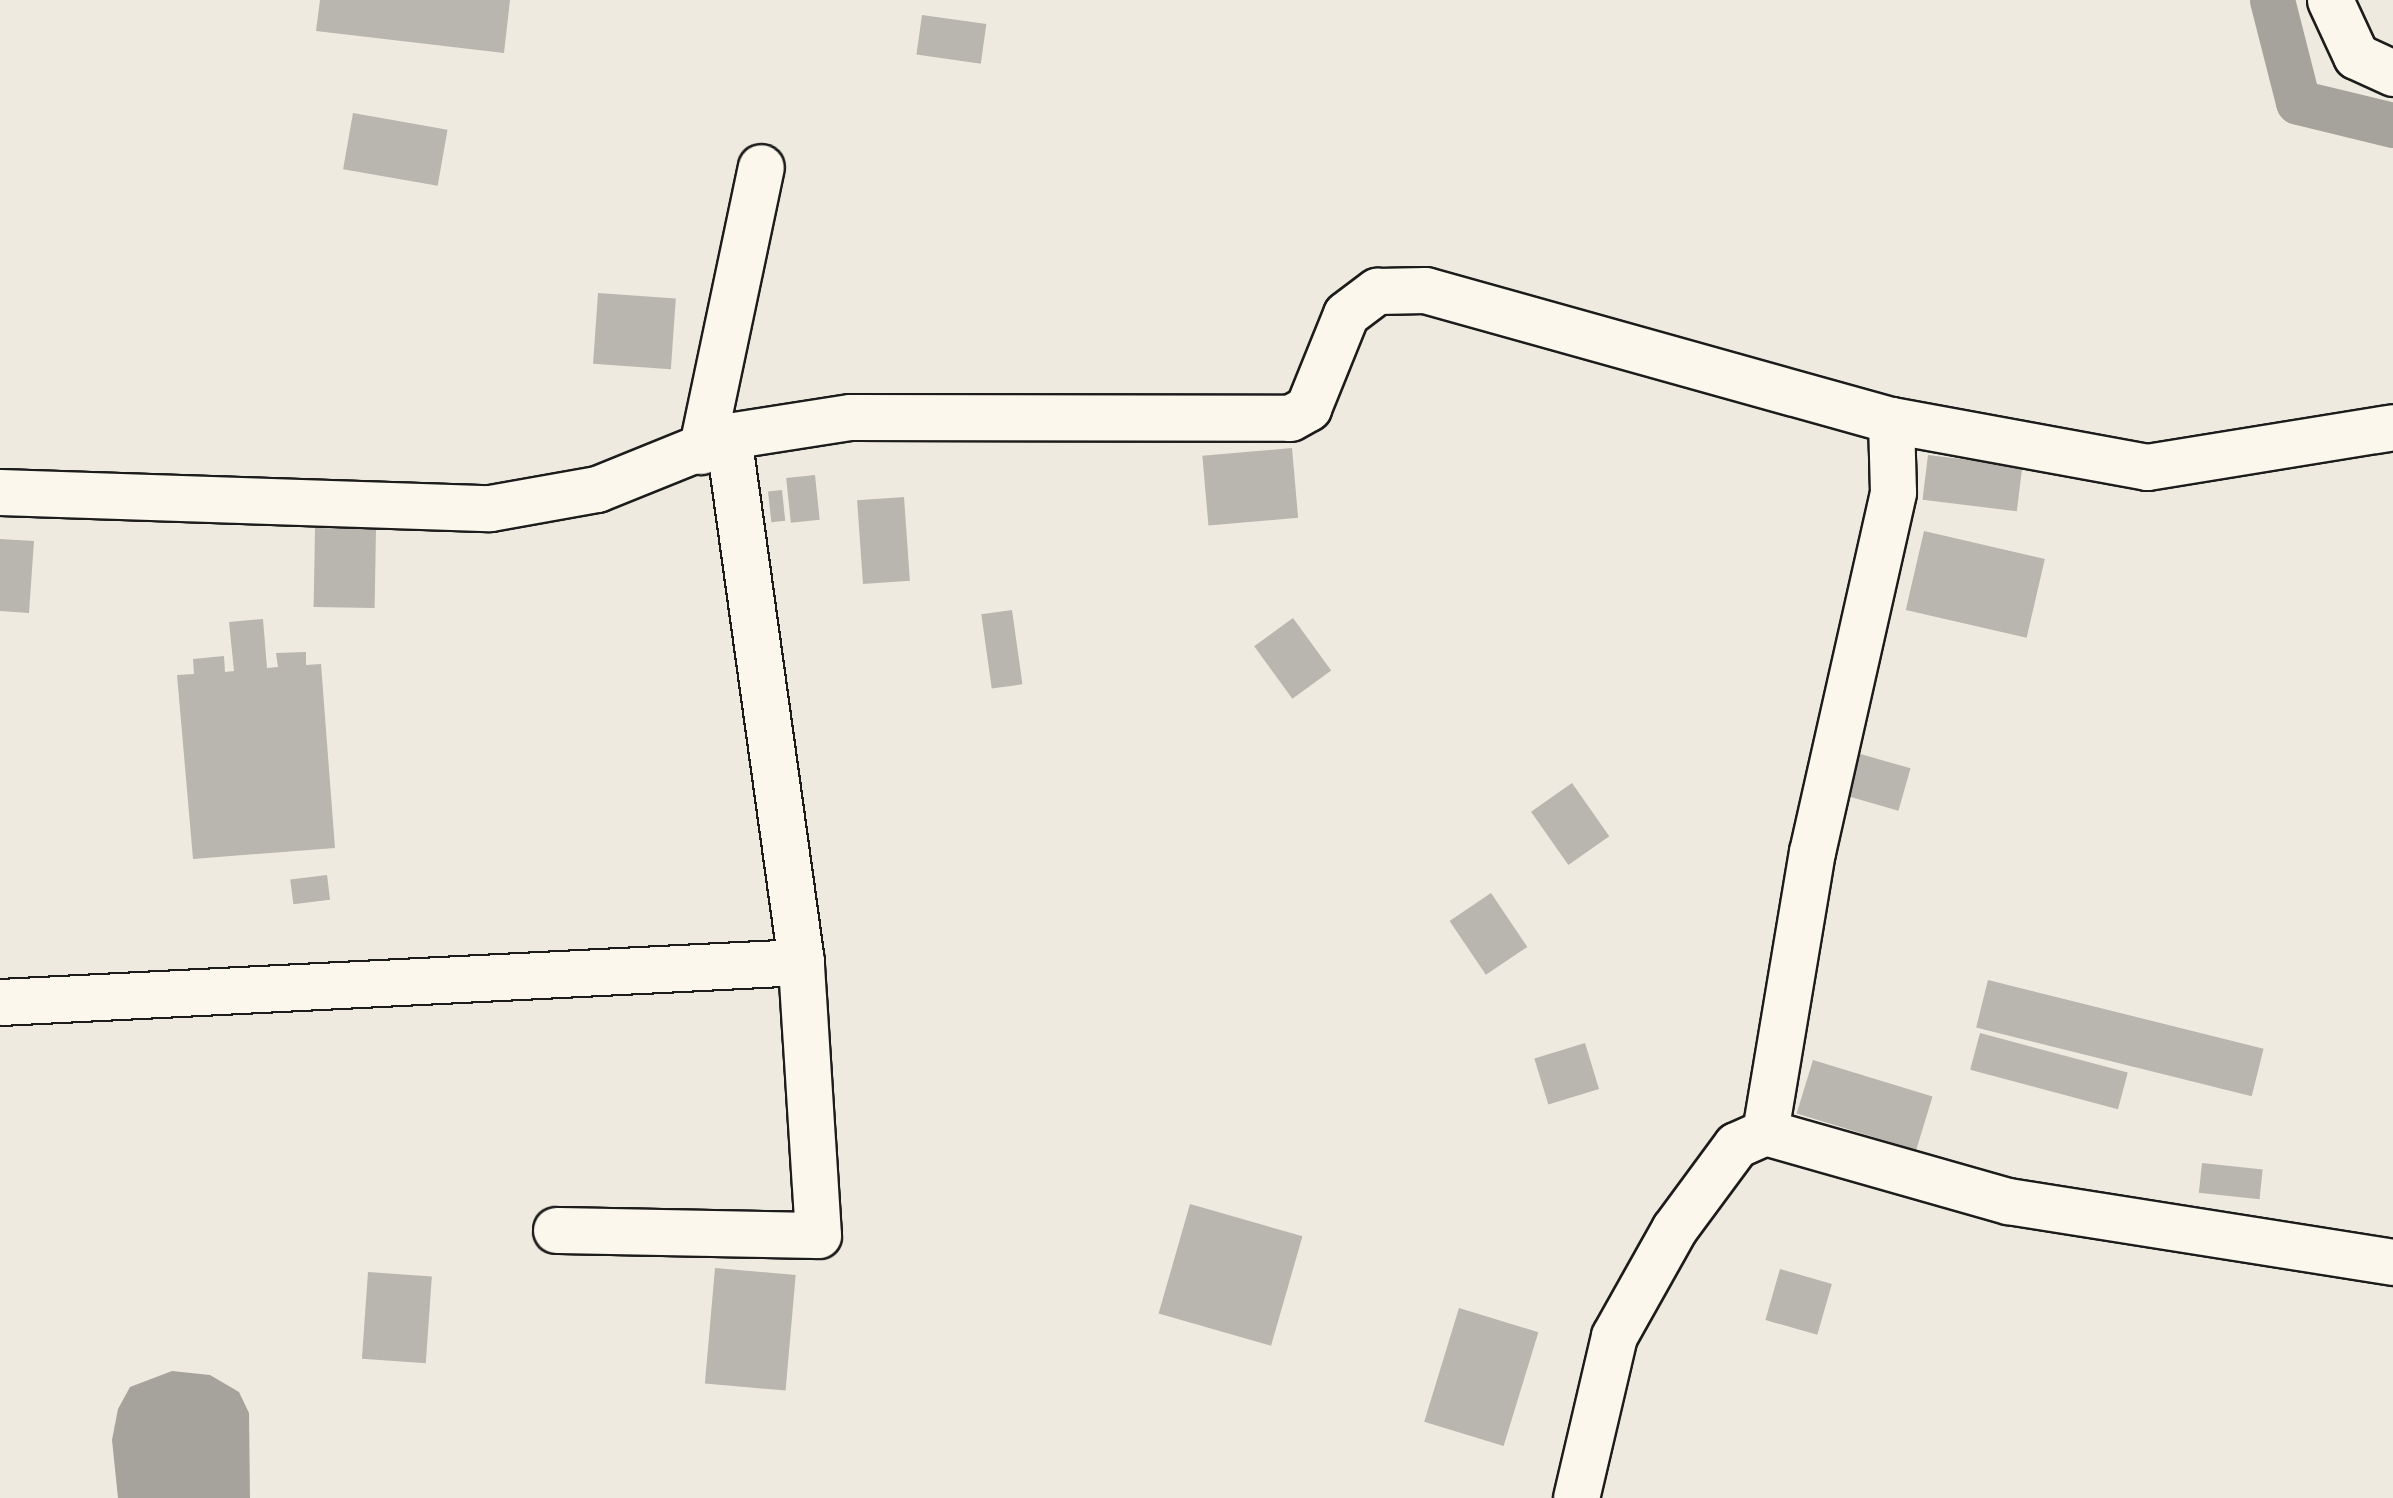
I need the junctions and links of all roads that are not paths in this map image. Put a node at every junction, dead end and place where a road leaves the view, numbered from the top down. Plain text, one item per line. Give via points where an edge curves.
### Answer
1 (2330, 0) edge
2 (2393, 73) edge
3 (761, 167) dead end
4 (1891, 420) junction
5 (2393, 427) edge
6 (715, 443) junction
7 (0, 492) edge
8 (801, 962) junction
9 (0, 1002) edge
10 (1766, 1132) junction
11 (556, 1230) dead end
12 (2393, 1262) edge
13 (1576, 1498) edge

1 - 2 street via 2356,56
3 - 6 street
4 - 5 street via 2147,467
4 - 6 street via 1425,290 1377,291 1346,314 1308,408 1290,418 850,418
4 - 10 street via 1893,492 1812,852
6 - 7 street via 582,493 490,508
6 - 8 street
8 - 9 street
8 - 11 street via 818,1235
10 - 12 street via 2008,1201
10 - 13 street via 1726,1159 1674,1229 1614,1336

